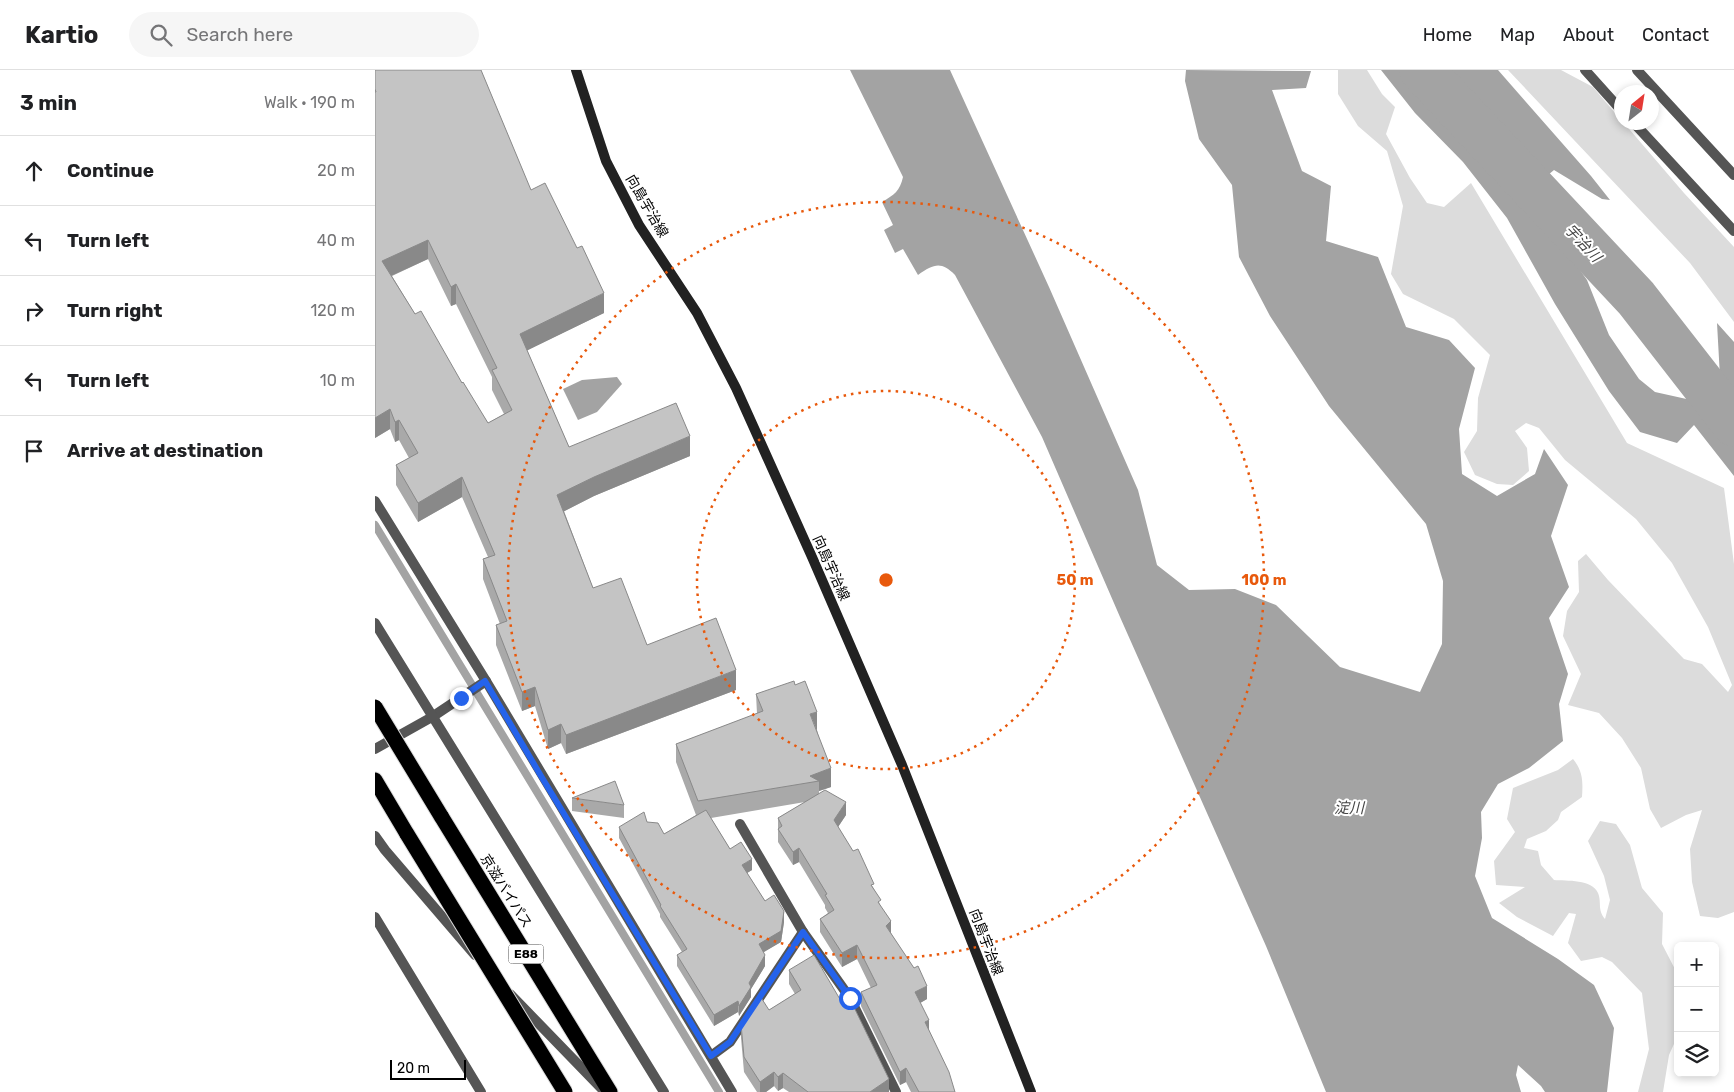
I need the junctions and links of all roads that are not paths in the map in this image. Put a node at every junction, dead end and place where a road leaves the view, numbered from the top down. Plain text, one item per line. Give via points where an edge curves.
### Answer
1 (576, 70) edge
2 (1585, 70) edge
3 (1637, 70) edge
4 (1614, 102) edge
5 (1640, 130) edge
6 (1734, 175) edge
7 (1734, 231) edge
8 (375, 501) edge
9 (375, 623) edge
10 (485, 682) junction
11 (375, 706) edge
12 (432, 717) junction
13 (375, 749) edge
14 (375, 780) edge
15 (740, 824) dead end
16 (375, 836) edge
17 (375, 918) edge
18 (803, 932) junction
19 (711, 1056) junction
20 (481, 1092) edge
21 (565, 1092) edge
22 (605, 1092) edge
23 (611, 1092) edge
24 (664, 1092) edge
25 (732, 1092) edge
26 (896, 1092) edge
27 (1031, 1092) edge

1 - 27 main road, 向島宇治線 via 606,161 639,225 697,313 736,388 804,539 902,765
2 - 4 street
3 - 6 street
5 - 7 street
8 - 10 street
9 - 12 street
10 - 12 street
10 - 19 street
11 - 23 highway, 京滋バイパス / E88, bridge
12 - 13 street
12 - 24 street
14 - 21 highway, E88, bridge
15 - 18 street
16 - 22 street via 455,933
17 - 20 street
18 - 19 street via 730,1042
18 - 26 street via 850,998
19 - 25 street

